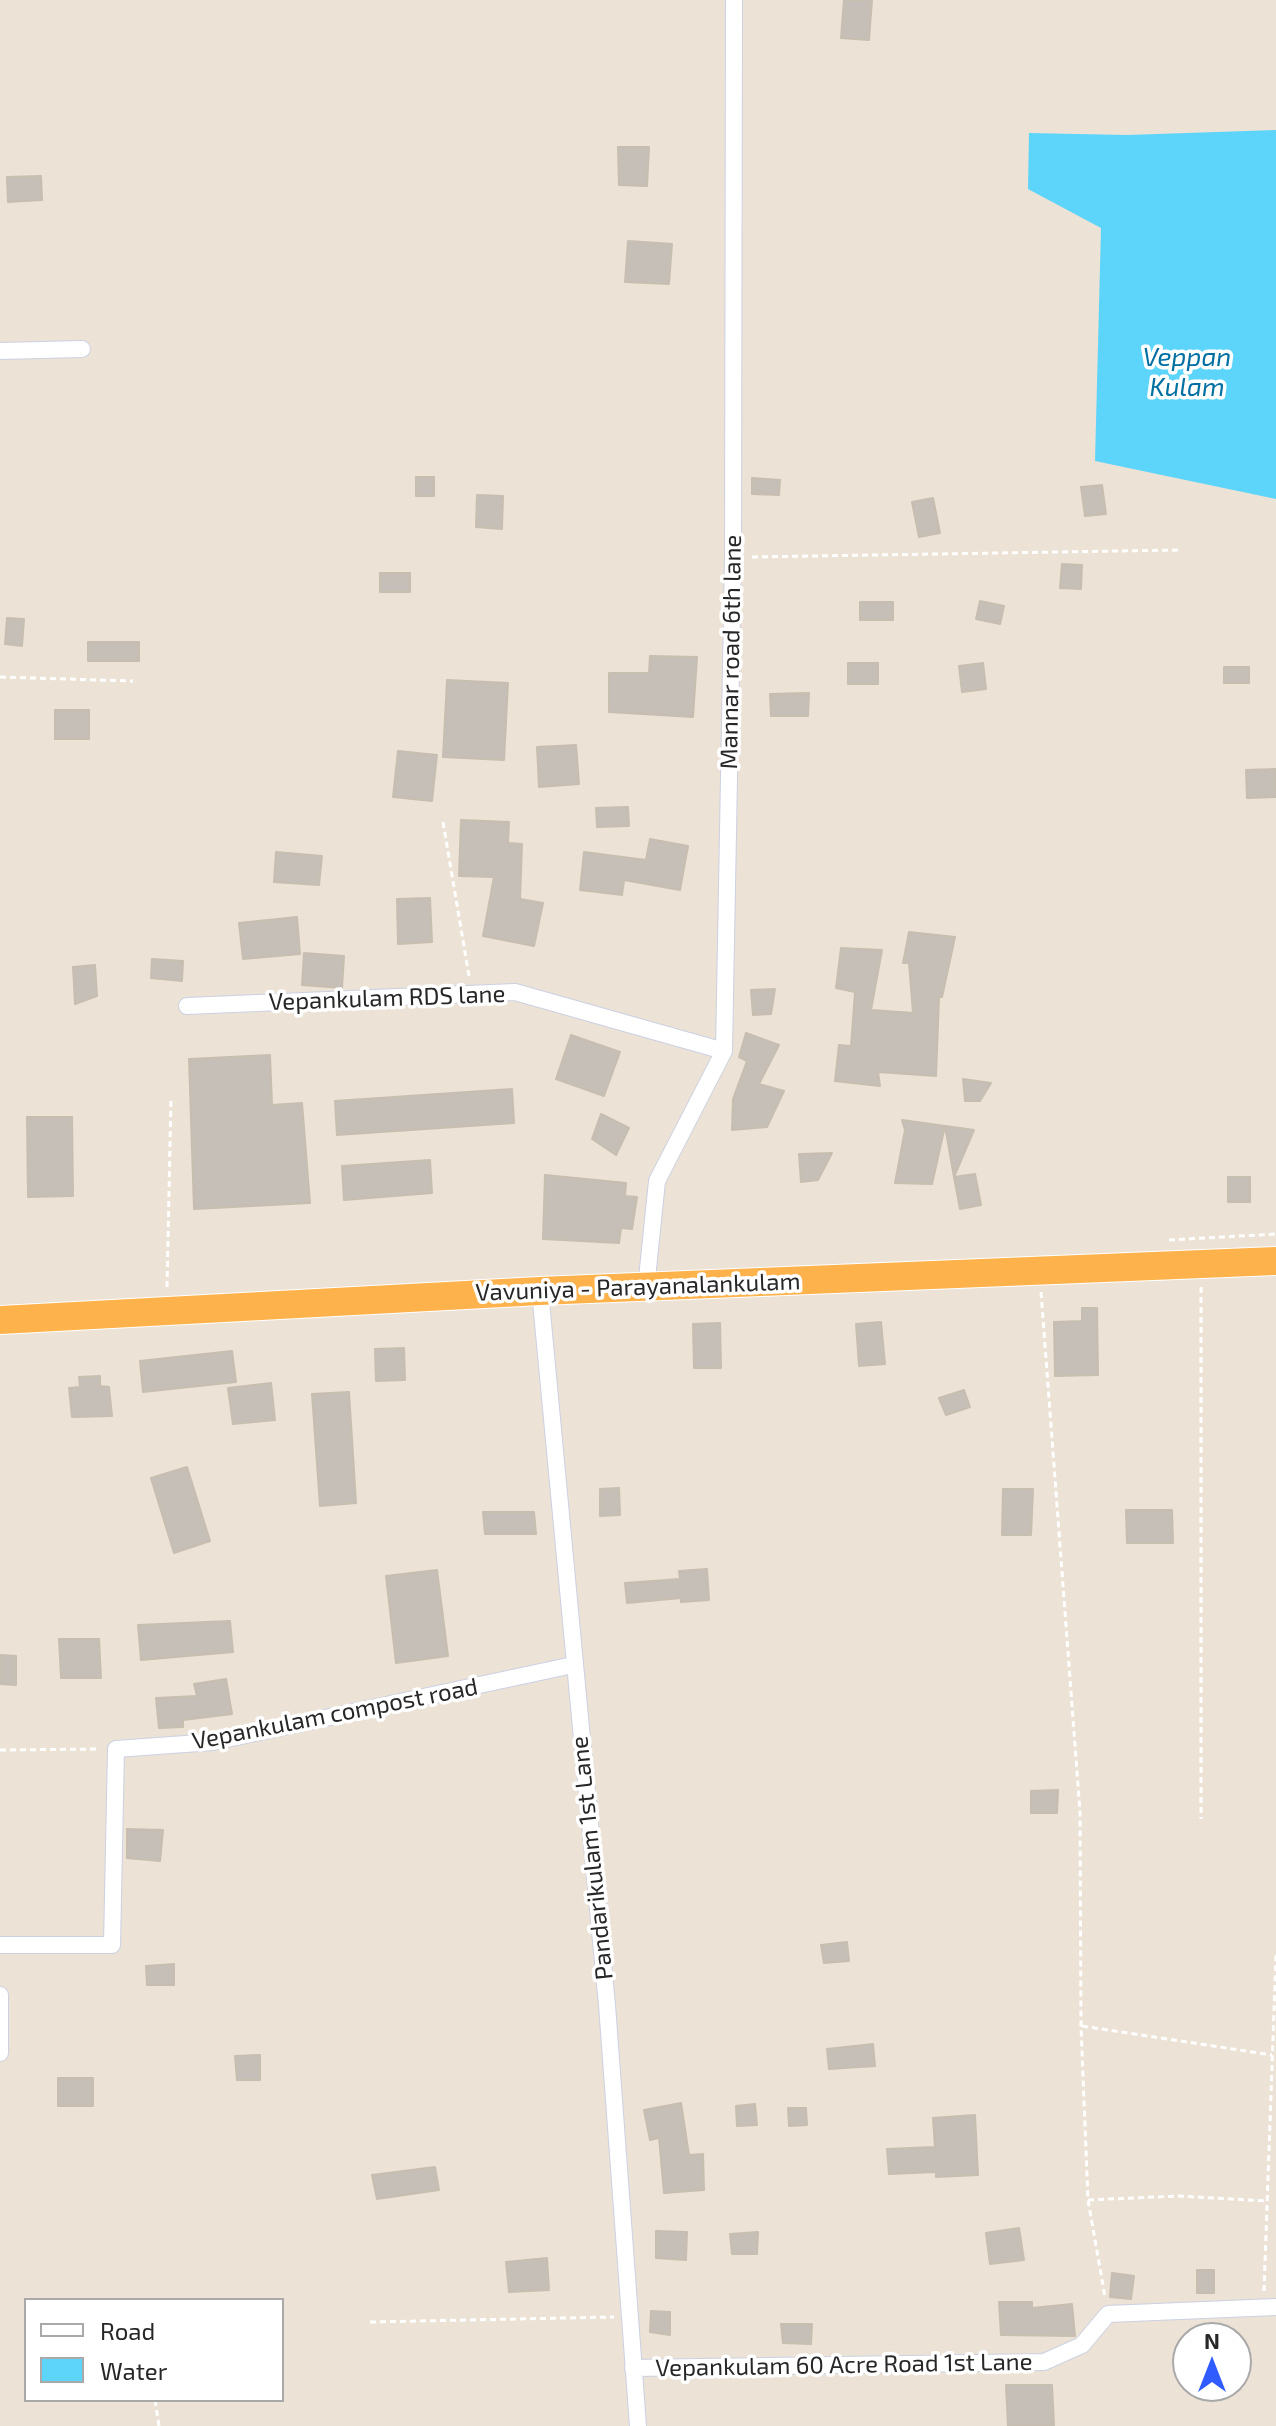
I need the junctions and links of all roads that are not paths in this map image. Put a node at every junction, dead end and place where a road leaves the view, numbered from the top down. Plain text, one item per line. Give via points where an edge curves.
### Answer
1 (734, 0) edge
2 (82, 349) dead end
3 (0, 351) edge
4 (187, 1006) dead end
5 (724, 1051) junction
6 (1276, 1261) edge
7 (646, 1288) junction
8 (540, 1291) junction
9 (0, 1320) edge
10 (573, 1665) junction
11 (0, 1945) edge
12 (0, 1995) edge
13 (0, 2053) edge
14 (1270, 2307) edge
15 (633, 2368) junction
16 (638, 2426) edge

1 - 5 street, Mannar road 6th lane via 733,558
2 - 3 street
4 - 5 street, Vepankulam RDS lane via 515,992
5 - 7 street, Mannar road 6th lane via 657,1181
6 - 7 highway, Vavuniya - Parayanalankulam
7 - 8 highway, Vavuniya - Parayanalankulam
8 - 9 highway, Vavuniya - Parayanalankulam
8 - 10 street, Pandarikulam 1st Lane
10 - 11 street, Vepankulam compost road via 213,1742 116,1749 112,1945
10 - 15 street, Pandarikulam 1st Lane via 607,2005
12 - 13 street
14 - 15 street, Vepankulam 60 Acre Road 1st Lane via 1108,2314 1082,2345 1044,2362
15 - 16 street, Pandarikulam 1st Lane

